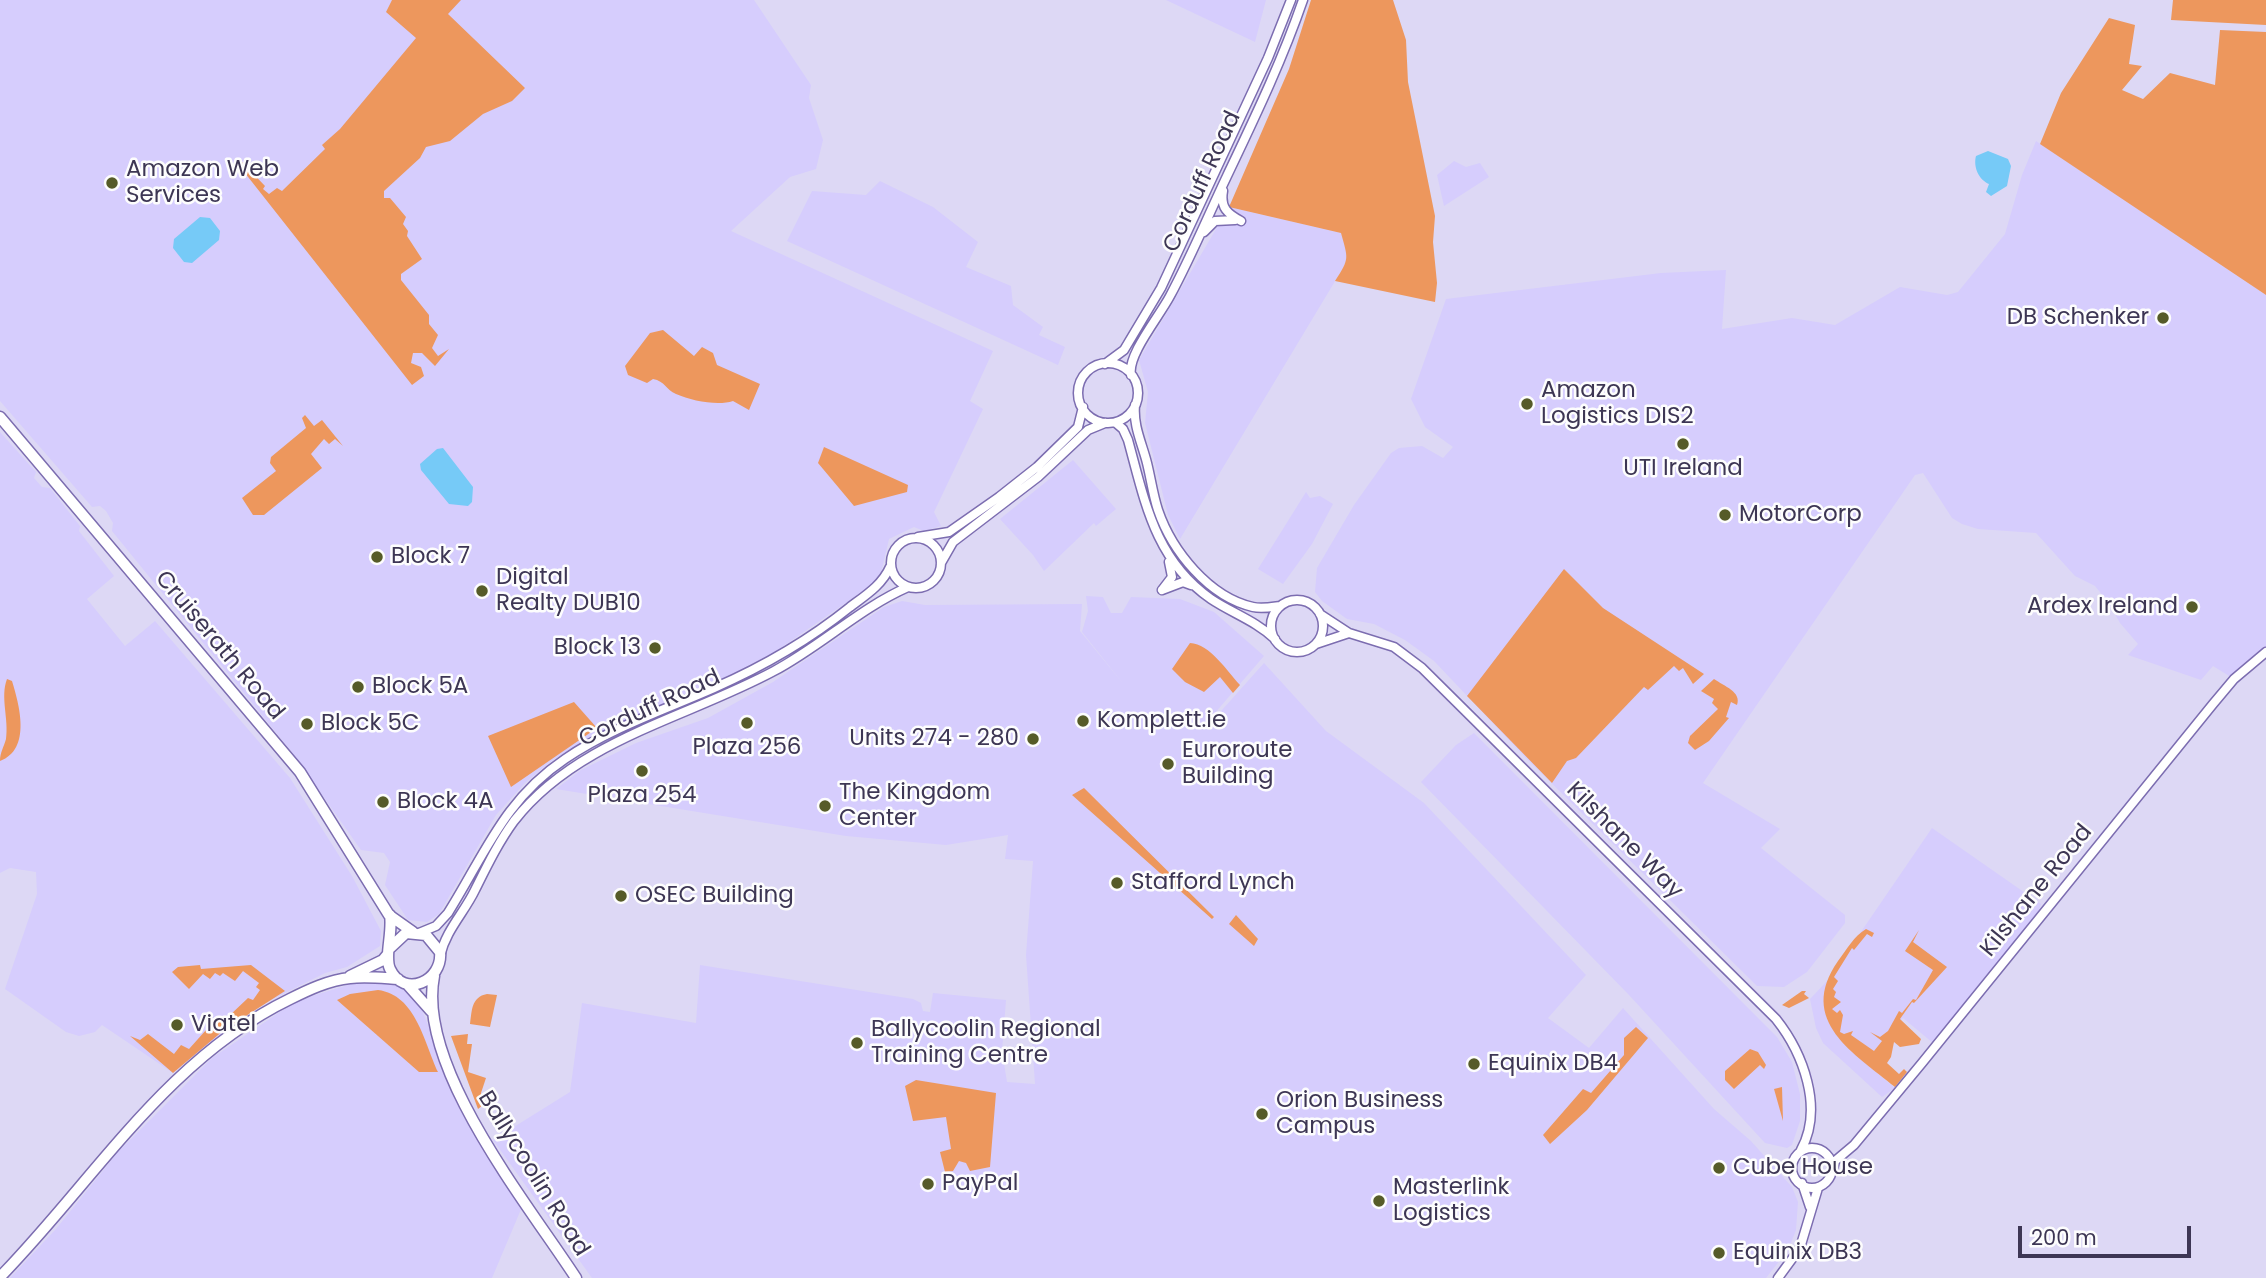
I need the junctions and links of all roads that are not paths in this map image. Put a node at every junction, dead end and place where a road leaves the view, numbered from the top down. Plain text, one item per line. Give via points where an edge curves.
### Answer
1 (1291, 0) edge
2 (1303, 0) edge
3 (1246, 137) junction
4 (1185, 265) junction
5 (1105, 363) junction
6 (1131, 375) junction
7 (1135, 405) junction
8 (1083, 407) junction
9 (0, 416) edge
10 (1115, 422) junction
11 (1105, 423) junction
12 (918, 537) junction
13 (1163, 549) junction
14 (941, 563) junction
15 (890, 566) junction
16 (1194, 586) junction
17 (908, 587) junction
18 (1280, 606) junction
19 (1320, 614) junction
20 (1349, 633) junction
21 (1275, 639) junction
22 (1316, 644) junction
23 (2266, 652) edge
24 (390, 915) junction
25 (416, 932) junction
26 (389, 951) junction
27 (440, 957) junction
28 (434, 976) junction
29 (347, 978) junction
30 (402, 981) junction
31 (431, 1011) junction
32 (1809, 1125) junction
33 (1801, 1150) junction
34 (1818, 1150) junction
35 (1840, 1156) junction
36 (1827, 1157) junction
37 (1833, 1169) junction
38 (1802, 1183) junction
39 (1818, 1188) junction
40 (1810, 1207) junction
41 (0, 1278) edge
42 (576, 1278) edge
43 (1778, 1278) edge

1 - 5 street, Corduff Road via 1161,288 1124,350
2 - 3 street, Corduff Road
3 - 4 street, Corduff Road
3 - 4 street via 1222,199 1227,214 1241,221 1221,219 1210,224
4 - 6 street, Corduff Road via 1156,323 1133,355
5 - 6 street via 1123,365
5 - 8 street via 1084,375 1078,389
6 - 7 street via 1138,389
7 - 10 street via 1128,416
7 - 18 street via 1136,428 1154,495 1179,551 1203,578 1229,596 1255,608
8 - 11 street via 1085,415
8 - 12 street via 1078,427 999,497 949,532
9 - 24 main road, Cruiserath Road via 300,772
10 - 11 street
10 - 13 street via 1128,440 1147,513
11 - 14 street via 1087,430 1038,477 953,542
12 - 14 street via 937,549
12 - 15 street via 898,545
13 - 16 street
13 - 16 street via 1172,577 1162,590 1183,582
14 - 17 street via 929,584
15 - 17 street via 896,579
15 - 25 street, Corduff Road via 881,584 790,649 588,744 551,769 525,791 497,827 448,914 436,926
16 - 21 street
17 - 27 street, Corduff Road via 876,601 773,672 598,752 556,780 507,831 447,935
18 - 19 street via 1303,601
18 - 21 street via 1271,624
19 - 20 street, Kilshane Way
19 - 22 street via 1323,628
20 - 22 street
20 - 32 street, Kilshane Way via 1394,647 1422,668 1776,1019 1793,1042 1803,1067
21 - 22 street via 1297,652
23 - 35 street, Kilshane Road via 2234,679 1930,1053
24 - 25 main road, Cruiserath Road
24 - 26 main road
25 - 26 main road via 400,936
25 - 27 main road via 433,940
26 - 29 main road via 383,960
26 - 30 main road via 391,971
27 - 28 main road
28 - 30 main road via 422,983
28 - 31 main road, Ballycoolin Road
29 - 30 main road
29 - 41 main road via 299,995 254,1019 179,1080 134,1123
30 - 31 main road, Ballycoolin Road
31 - 42 main road, Ballycoolin Road via 454,1082 473,1122
32 - 33 street, Kilshane Way
32 - 34 street, Kilshane Way
33 - 34 street
33 - 38 street via 1792,1163 1793,1173
34 - 36 street
35 - 36 street
35 - 37 street, Kilshane Road
36 - 37 street
37 - 39 street via 1827,1183
38 - 39 street
38 - 40 street
39 - 40 street
40 - 43 street via 1800,1248

